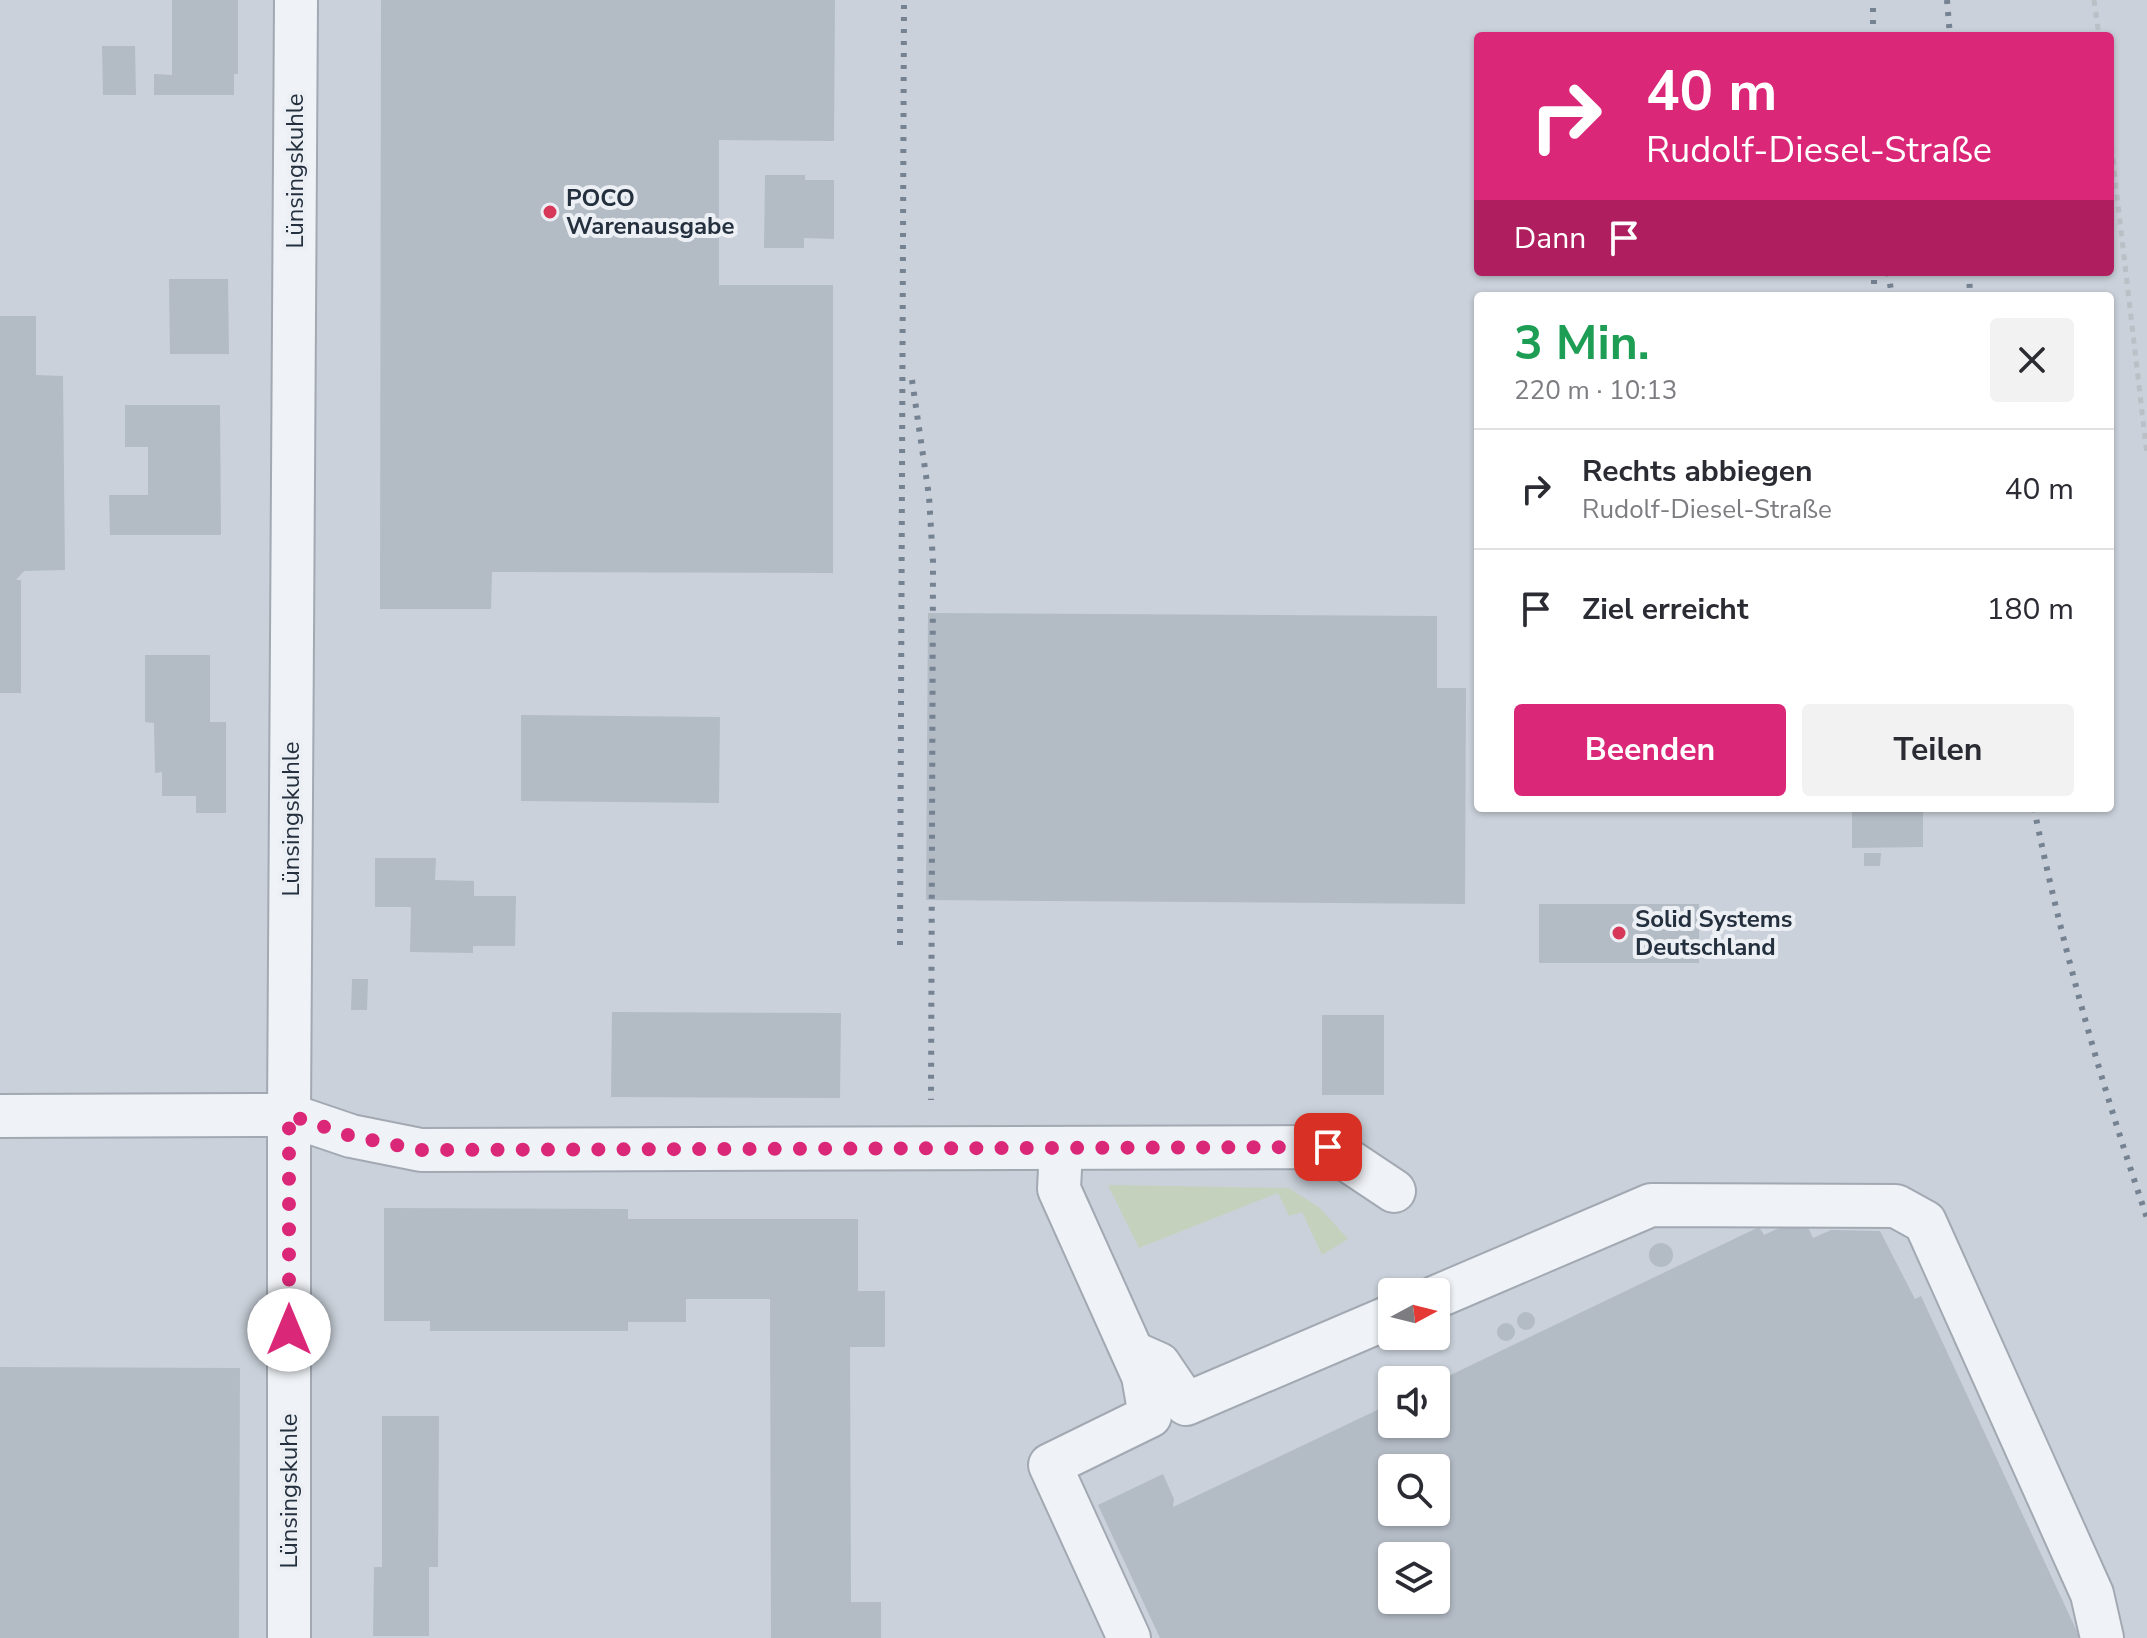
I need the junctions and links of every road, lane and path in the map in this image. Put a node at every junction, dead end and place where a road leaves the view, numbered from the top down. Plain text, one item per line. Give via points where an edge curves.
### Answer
1 (296, 0) edge
2 (2094, 0) edge
3 (2098, 32) edge
4 (2114, 170) edge
5 (2147, 455) edge
6 (289, 1115) junction
7 (0, 1116) edge
8 (1061, 1149) junction
9 (1394, 1191) dead end
10 (1450, 1291) edge
11 (1378, 1322) edge
12 (1132, 1353) junction
13 (289, 1638) edge
14 (1129, 1638) edge
15 (2102, 1638) edge

1 - 6 street, Lünsingskuhle
2 - 3 path
4 - 5 path
6 - 7 street
6 - 8 street via 351,1136 421,1150
6 - 13 street, Lünsingskuhle
8 - 9 street via 1328,1147
8 - 12 street via 1059,1189
10 - 15 street via 1651,1205 1896,1206 1925,1222 2092,1594
11 - 12 street via 1186,1404 1159,1364
12 - 14 street via 1143,1376 1150,1416 1050,1465

